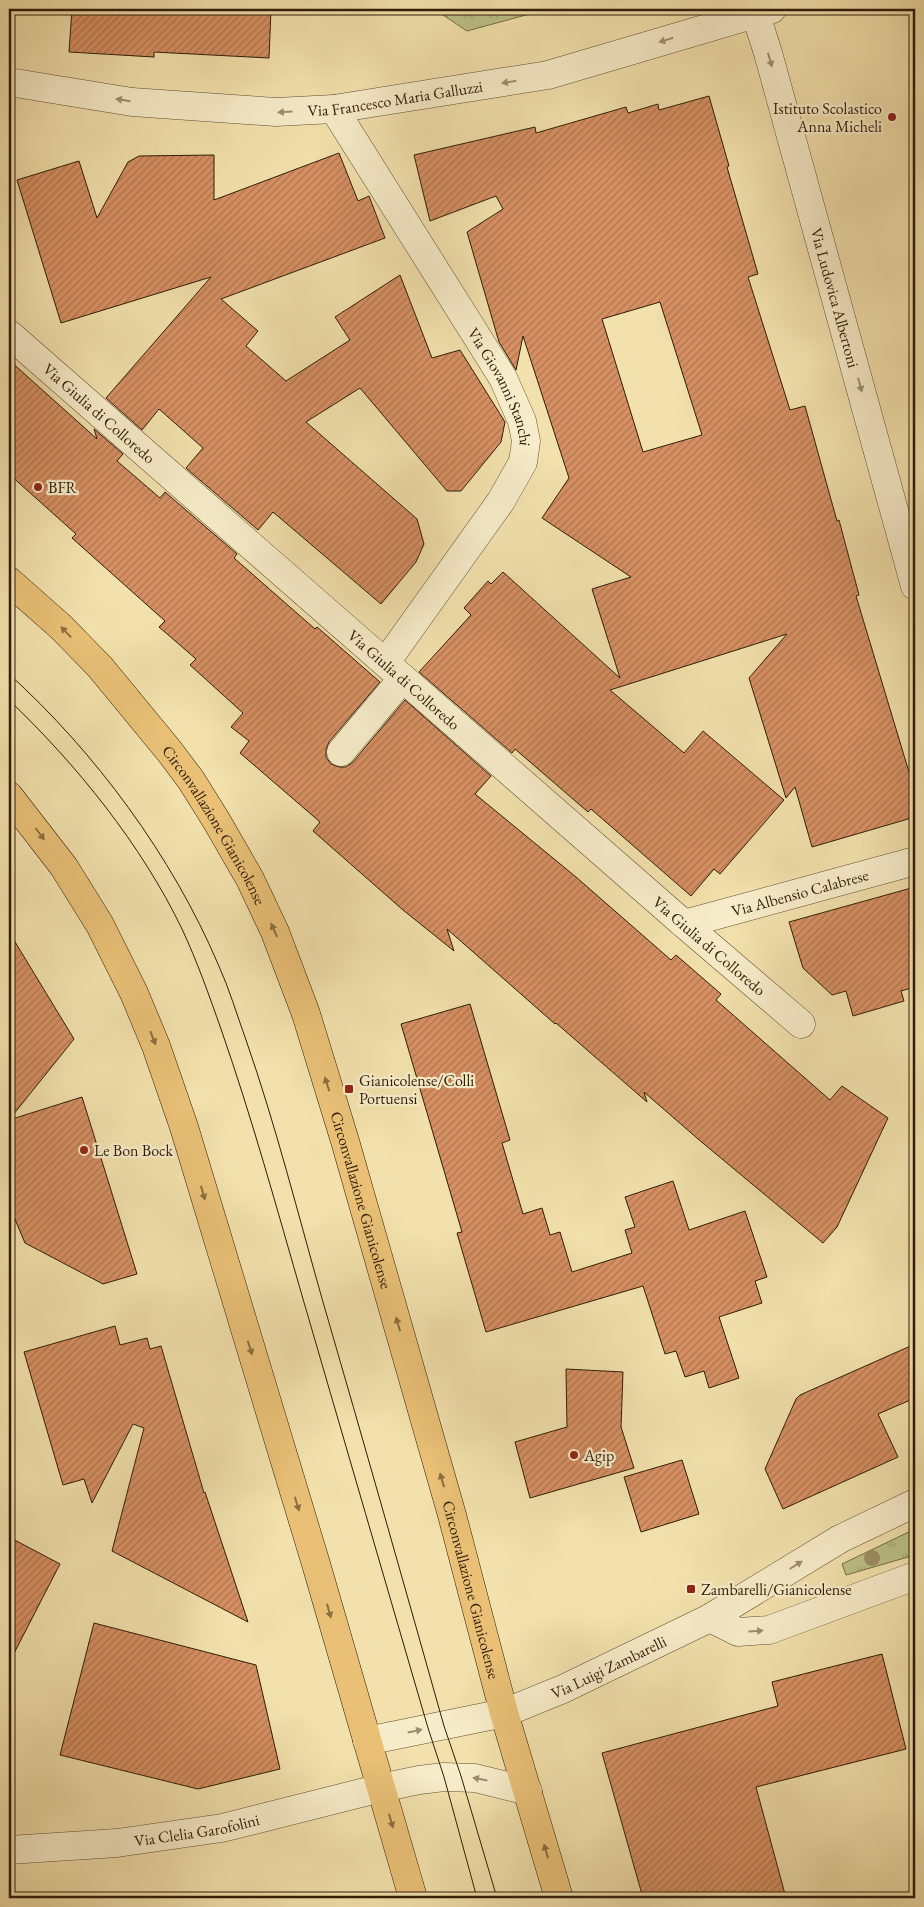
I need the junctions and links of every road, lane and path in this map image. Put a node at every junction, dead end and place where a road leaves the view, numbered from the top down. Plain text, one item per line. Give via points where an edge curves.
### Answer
1 (760, 10) edge
2 (9, 82) edge
3 (334, 109) junction
4 (9, 334) edge
5 (9, 581) edge
6 (915, 586) edge
7 (394, 670) junction
8 (341, 752) dead end
9 (9, 796) edge
10 (915, 861) edge
11 (684, 924) junction
12 (801, 1024) dead end
13 (915, 1503) edge
14 (915, 1576) edge
15 (710, 1618) junction
16 (504, 1713) junction
17 (367, 1741) junction
18 (381, 1788) junction
19 (528, 1791) junction
20 (9, 1850) edge
21 (413, 1898) edge
22 (559, 1898) edge

1 -> 3 street, Via Francesco Maria Galluzzi via 548,76
1 -> 6 street, Via Ludovica Albertoni via 768,53
3 -> 2 street, Via Francesco Maria Galluzzi via 276,112 132,102
3 - 7 street, Via Giovanni Stanchi via 503,378 522,421 526,441 523,462 501,501
4 - 7 street, Via Giulia di Colloredo
16 -> 5 main road, Circonvallazione Gianicolense via 452,1515 345,1141 306,1014 275,932 221,828 170,752 100,667
7 - 8 street, Via Giovanni Stanchi
7 - 11 street, Via Giulia di Colloredo
9 -> 17 main road via 64,867 100,925 156,1046 184,1127
10 - 11 street, Via Albensio Calabrese
11 - 12 street, Via Giulia di Colloredo
15 -> 13 street, Via Luigi Zambarelli via 840,1539
15 -> 14 street via 738,1632 769,1630
15 - 16 street, Via Luigi Zambarelli via 563,1689
17 -> 16 street, Via Luigi Zambarelli
16 - 19 main road, Circonvallazione Gianicolense
17 - 18 main road
19 -> 18 street, Via Clelia Garofolini via 461,1776
18 - 20 street, Via Clelia Garofolini via 222,1828 117,1843
18 -> 21 main road
22 -> 19 main road, Circonvallazione Gianicolense

